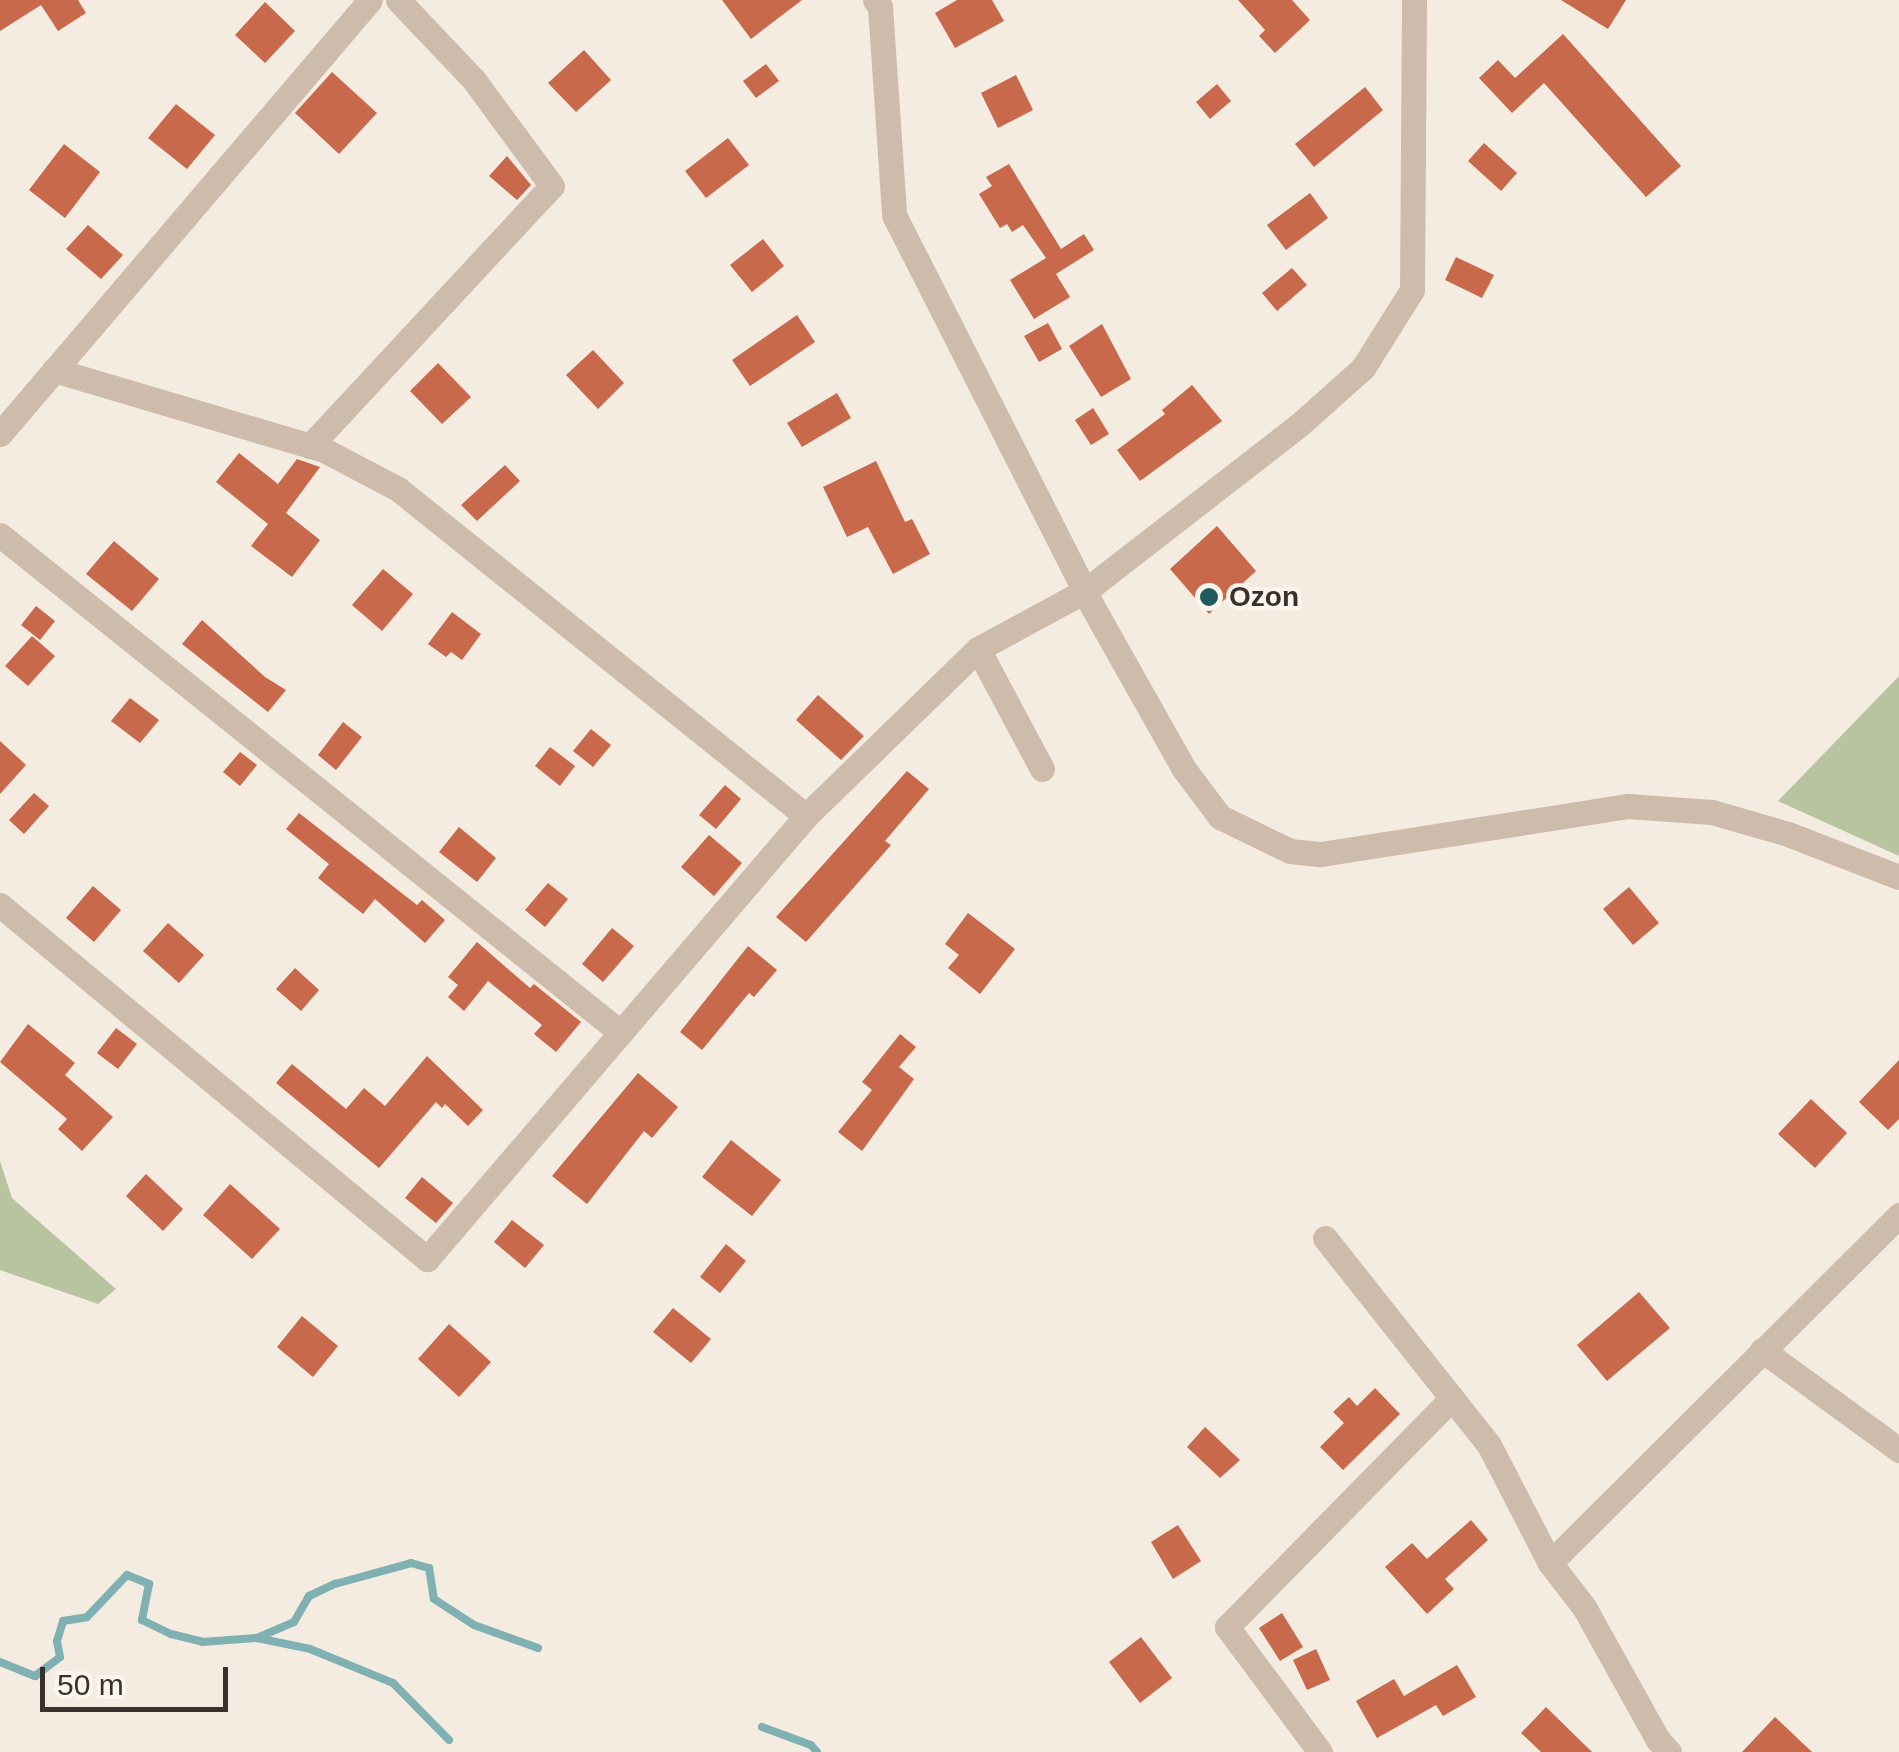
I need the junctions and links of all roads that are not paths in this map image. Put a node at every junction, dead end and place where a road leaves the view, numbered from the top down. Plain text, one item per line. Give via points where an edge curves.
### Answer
1 (370, 0) edge
2 (398, 0) edge
3 (875, 0) edge
4 (1414, 0) edge
5 (54, 370) junction
6 (0, 434) edge
7 (310, 446) junction
8 (0, 535) edge
9 (1085, 590) junction
10 (978, 649) junction
11 (1042, 769) dead end
12 (806, 816) junction
13 (1899, 877) edge
14 (0, 905) edge
15 (620, 1032) junction
16 (1899, 1216) edge
17 (1325, 1238) dead end
18 (1762, 1350) junction
19 (1452, 1398) junction
20 (1899, 1450) edge
21 (1550, 1563) junction
22 (1320, 1752) edge
23 (1669, 1752) edge

1 - 5 street
2 - 7 street via 473,79 552,186
3 - 9 street via 894,215
4 - 9 street via 1412,290 1363,368
5 - 6 street
5 - 7 street
7 - 12 street via 398,489
8 - 15 street
9 - 10 street
9 - 13 street via 1184,769 1220,817 1290,852 1320,854 1628,806 1712,812
10 - 11 street
10 - 12 street
12 - 15 street
14 - 15 street via 427,1259
16 - 18 street
17 - 19 street
18 - 20 street
18 - 21 street
19 - 21 street via 1489,1444
19 - 22 street via 1227,1627
21 - 23 street via 1584,1607

